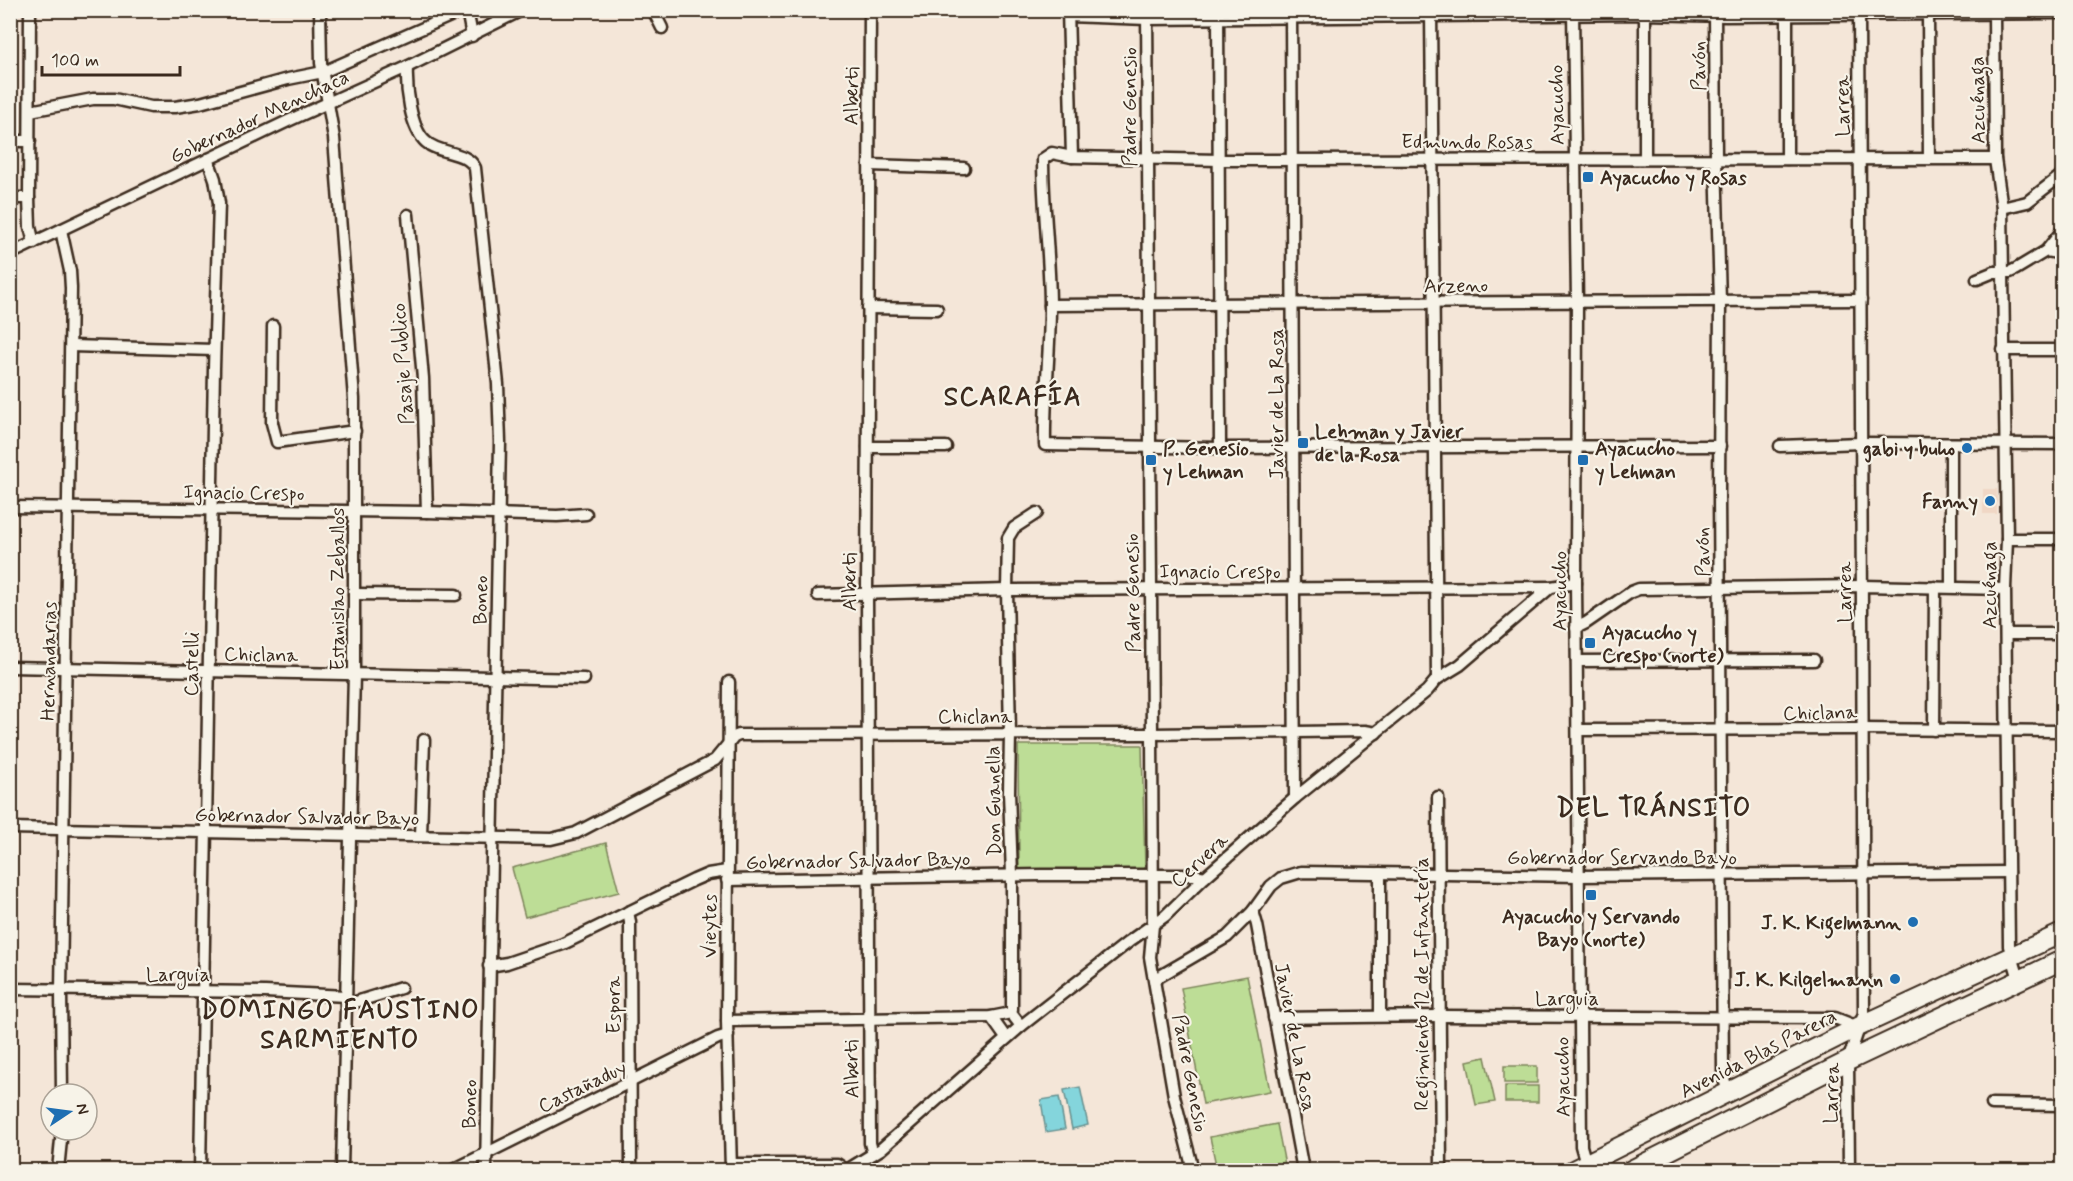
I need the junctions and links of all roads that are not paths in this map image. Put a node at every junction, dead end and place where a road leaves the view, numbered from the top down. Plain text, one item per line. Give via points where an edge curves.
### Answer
1 (30, 10) edge
2 (320, 10) edge
3 (465, 10) edge
4 (522, 10) edge
5 (653, 10) edge
6 (870, 10) edge
7 (1994, 12) edge
8 (1291, 13) edge
9 (1573, 13) edge
10 (1715, 13) edge
11 (1787, 13) edge
12 (1859, 13) edge
13 (1068, 14) edge
14 (1218, 14) edge
15 (1431, 14) edge
16 (1645, 14) junction
17 (1928, 14) junction
18 (2062, 14) edge
19 (1147, 15) edge
20 (662, 28) dead end
21 (472, 36) junction
22 (407, 67) junction
23 (322, 72) junction
24 (328, 105) junction
25 (30, 111) junction
26 (10, 141) edge
27 (30, 141) junction
28 (1072, 157) junction
29 (1716, 158) junction
30 (208, 159) junction
31 (1148, 159) junction
32 (1575, 159) junction
33 (1645, 159) junction
34 (1787, 159) junction
35 (1861, 159) junction
36 (1929, 159) junction
37 (1995, 159) junction
38 (1220, 160) junction
39 (1293, 160) junction
40 (1432, 160) junction
41 (869, 165) junction
42 (963, 168) dead end
43 (2062, 175) edge
44 (10, 198) edge
45 (29, 198) junction
46 (2002, 208) junction
47 (408, 215) dead end
48 (61, 230) junction
49 (2062, 231) edge
50 (34, 243) junction
51 (2046, 251) junction
52 (10, 254) edge
53 (2062, 254) edge
54 (2003, 273) junction
55 (1977, 279) dead end
56 (1861, 300) junction
57 (1720, 301) junction
58 (1577, 302) junction
59 (1433, 303) junction
60 (1294, 304) junction
61 (1050, 305) junction
62 (1148, 305) junction
63 (1220, 305) junction
64 (868, 308) junction
65 (937, 309) dead end
66 (273, 326) dead end
67 (71, 346) junction
68 (214, 350) junction
69 (2003, 350) junction
70 (2062, 350) edge
71 (355, 432) junction
72 (1861, 443) junction
73 (2004, 444) junction
74 (2062, 444) edge
75 (1951, 445) junction
76 (1149, 446) junction
77 (1720, 446) junction
78 (1780, 446) dead end
79 (868, 447) junction
80 (946, 447) dead end
81 (1294, 447) junction
82 (1577, 447) junction
83 (1220, 448) junction
84 (1436, 448) junction
85 (10, 507) edge
86 (68, 507) junction
87 (212, 510) junction
88 (355, 511) junction
89 (427, 512) junction
90 (1037, 513) dead end
91 (500, 514) junction
92 (586, 514) dead end
93 (2007, 538) junction
94 (2062, 539) edge
95 (1576, 583) junction
96 (1862, 586) junction
97 (1436, 587) junction
98 (1551, 587) junction
99 (1935, 587) junction
100 (1951, 587) junction
101 (1720, 588) junction
102 (1151, 589) junction
103 (1294, 589) junction
104 (2005, 589) junction
105 (1007, 590) junction
106 (354, 594) junction
107 (867, 594) junction
108 (456, 595) dead end
109 (818, 595) dead end
110 (1576, 628) junction
111 (2006, 633) junction
112 (2062, 634) edge
113 (1814, 660) dead end
114 (1577, 661) junction
115 (1721, 661) junction
116 (10, 667) edge
117 (66, 667) junction
118 (209, 671) junction
119 (354, 674) junction
120 (496, 677) junction
121 (1437, 679) junction
122 (584, 680) dead end
123 (729, 682) dead end
124 (1863, 729) junction
125 (1294, 730) junction
126 (1578, 730) junction
127 (1934, 730) junction
128 (1722, 731) junction
129 (2062, 731) edge
130 (2007, 732) junction
131 (1376, 733) junction
132 (1010, 734) junction
133 (1152, 734) junction
134 (868, 735) junction
135 (424, 740) dead end
136 (728, 745) junction
137 (1438, 797) dead end
138 (1296, 798) junction
139 (600, 821) joint
140 (10, 828) edge
141 (64, 830) junction
142 (206, 832) junction
143 (351, 834) junction
144 (422, 836) junction
145 (492, 838) junction
146 (2008, 872) junction
147 (1380, 873) junction
148 (1864, 873) junction
149 (1721, 874) junction
150 (727, 875) junction
151 (1151, 875) junction
152 (1439, 875) junction
153 (1012, 876) junction
154 (1579, 876) junction
155 (869, 877) junction
156 (1205, 877) junction
157 (1253, 910) junction
158 (628, 912) junction
159 (1153, 925) junction
160 (2062, 933) edge
161 (2012, 956) junction
162 (2062, 960) edge
163 (489, 966) junction
164 (1155, 979) junction
165 (2019, 979) junction
166 (401, 988) dead end
167 (10, 989) edge
168 (61, 991) junction
169 (202, 992) junction
170 (346, 1001) junction
171 (1011, 1013) junction
172 (1380, 1016) junction
173 (1439, 1016) junction
174 (1580, 1016) junction
175 (992, 1017) junction
176 (1723, 1017) junction
177 (869, 1018) junction
178 (1274, 1018) junction
179 (727, 1021) junction
180 (1021, 1026) junction
181 (1858, 1027) junction
182 (728, 1035) junction
183 (1006, 1038) junction
184 (1848, 1061) junction
185 (62, 1082) edge
186 (631, 1082) junction
187 (1728, 1093) junction
188 (1992, 1104) dead end
189 (2062, 1105) edge
190 (61, 1142) edge
191 (486, 1154) junction
192 (873, 1154) junction
193 (731, 1167) edge
194 (1583, 1168) edge
195 (58, 1170) edge
196 (200, 1170) edge
197 (342, 1170) edge
198 (453, 1170) edge
199 (486, 1170) edge
200 (631, 1170) edge
201 (847, 1170) edge
202 (1193, 1170) edge
203 (1303, 1170) edge
204 (1441, 1170) edge
205 (1631, 1170) edge
206 (1849, 1170) edge

1 - 25 street
2 - 23 street, Estanislao Zeballos
3 - 21 street
3 - 23 street
4 - 21 street, Gobernador Menchaca
5 - 20 street
6 - 41 street, Alberti
7 - 17 street
7 - 18 street
7 - 37 street, Azcuénaga
8 - 14 street
8 - 15 street
8 - 39 street, Javier de La Rosa
9 - 15 street
9 - 16 street
9 - 32 street, Ayacucho
10 - 11 street
10 - 16 street
10 - 29 street, Pavón
11 - 12 street
11 - 34 street
12 - 17 street
12 - 35 street, Larrea
13 - 19 street
13 - 28 street
14 - 19 street
14 - 38 street
15 - 40 street
16 - 33 street
17 - 36 street
19 - 31 street, Padre Genesio
21 - 22 street, Gobernador Menchaca
22 - 24 street, Gobernador Menchaca
22 - 91 street, Boneo via 409,106 424,139 470,160 475,168 498,384
23 - 24 street, Estanislao Zeballos
23 - 25 street via 175,107 93,99
24 - 30 street, Gobernador Menchaca
24 - 71 street, Estanislao Zeballos via 334,138
25 - 27 street
26 - 27 street
27 - 45 street
28 - 31 street, Edmundo Rosas
28 - 61 street, Edmundo Rosas via 1052,153 1043,159
29 - 33 street, Edmundo Rosas
29 - 34 street, Edmundo Rosas
29 - 57 street, Pavón
30 - 48 street, Gobernador Menchaca
30 - 68 street, Castelli via 219,203
31 - 38 street, Edmundo Rosas
31 - 62 street, Padre Genesio
32 - 33 street, Edmundo Rosas
32 - 40 street, Edmundo Rosas
32 - 58 street, Ayacucho
34 - 35 street, Edmundo Rosas
35 - 36 street, Edmundo Rosas
35 - 56 street, Larrea
36 - 37 street, Edmundo Rosas
37 - 46 street, Azcuénaga
38 - 39 street, Edmundo Rosas
38 - 63 street
39 - 40 street, Edmundo Rosas
39 - 60 street, Javier de La Rosa
40 - 59 street
41 - 42 street
41 - 64 street, Alberti
43 - 46 street via 2027,202
44 - 45 street
45 - 50 street
46 - 54 street, Azcuénaga
47 - 89 street, Pasaje Publico via 423,378
48 - 50 street, Gobernador Menchaca
48 - 67 street, Hernandarias via 70,272
49 - 51 street
50 - 52 street, Gobernador Menchaca
51 - 53 street
51 - 54 street
54 - 55 street
54 - 69 street, Azcuénaga
56 - 57 street, Arzeno
56 - 72 street, Larrea
57 - 58 street, Arzeno
57 - 77 street, Pavón
58 - 59 street, Arzeno
58 - 82 street, Ayacucho
59 - 60 street, Arzeno
59 - 84 street
60 - 63 street, Arzeno
60 - 81 street, Javier de La Rosa
61 - 62 street, Arzeno
61 - 76 street via 1045,445
62 - 63 street, Arzeno
62 - 76 street, Padre Genesio
63 - 83 street
64 - 65 street
64 - 79 street, Alberti
66 - 71 street via 272,423 277,442
67 - 68 street
67 - 86 street, Hernandarias
68 - 87 street, Castelli
69 - 70 street
69 - 73 street, Azcuénaga
71 - 88 street, Estanislao Zeballos
72 - 75 street
72 - 78 street
72 - 96 street, Larrea
73 - 74 street
73 - 75 street
73 - 93 street, Azcuénaga
75 - 100 street
76 - 83 street
76 - 102 street, Padre Genesio
77 - 82 street
77 - 101 street, Pavón
79 - 80 street
79 - 107 street, Alberti
81 - 83 street
81 - 84 street
81 - 103 street, Javier de La Rosa
82 - 84 street
82 - 95 street, Ayacucho
84 - 97 street
85 - 86 street, Ignacio Crespo
86 - 87 street, Ignacio Crespo
86 - 117 street, Hernandarias
87 - 88 street, Ignacio Crespo
87 - 118 street, Castelli
88 - 89 street, Ignacio Crespo
88 - 106 street, Estanislao Zeballos
89 - 91 street, Ignacio Crespo
90 - 105 street, Don Guanella via 1010,532
91 - 92 street, Ignacio Crespo
91 - 120 street, Boneo
93 - 94 street
93 - 104 street, Azcuénaga
95 - 98 street
95 - 110 street, Ayacucho
96 - 99 street
96 - 101 street
96 - 124 street, Larrea
97 - 98 street, Ignacio Crespo
97 - 103 street, Ignacio Crespo
97 - 121 street
98 - 121 street, Cervera via 1460,665
99 - 100 street
99 - 127 street
100 - 104 street
101 - 110 street via 1639,589
101 - 115 street, Pavón
102 - 103 street, Ignacio Crespo
102 - 105 street, Ignacio Crespo
102 - 133 street, Padre Genesio
103 - 125 street, Javier de La Rosa
104 - 111 street, Azcuénaga
105 - 107 street, Ignacio Crespo
105 - 132 street, Don Guanella
106 - 108 street
106 - 119 street, Estanislao Zeballos
107 - 109 street, Ignacio Crespo
107 - 134 street, Alberti
110 - 114 street, Ayacucho
111 - 112 street
111 - 130 street, Azcuénaga
113 - 115 street
114 - 115 street
114 - 126 street, Ayacucho
115 - 128 street, Pavón
116 - 117 street, Chiclana
117 - 118 street, Chiclana
117 - 141 street, Hernandarias
118 - 119 street, Chiclana
118 - 142 street, Castelli
119 - 120 street, Chiclana
119 - 143 street, Estanislao Zeballos
120 - 122 street, Chiclana
120 - 145 street, Boneo
121 - 131 street, Cervera
123 - 136 street, Vieytes
124 - 127 street, Chiclana
124 - 128 street, Chiclana
124 - 148 street, Larrea
125 - 131 street, Chiclana
125 - 133 street, Chiclana
125 - 138 street, Javier de La Rosa
126 - 128 street, Chiclana
126 - 154 street, Ayacucho
127 - 130 street, Chiclana
128 - 149 street, Pavón
129 - 130 street, Chiclana
130 - 146 street, Azcuénaga
131 - 138 street, Cervera
132 - 133 street, Chiclana
132 - 134 street, Chiclana
132 - 153 street, Don Guanella
133 - 151 street, Padre Genesio
134 - 136 street, Chiclana via 739,735
134 - 155 street, Alberti
135 - 144 street
136 - 139 street, Chiclana via 715,760
136 - 150 street, Vieytes
137 - 152 street, Regimiento 12 de Infantería
138 - 156 street, Cervera
139 - 145 street, Gobernador Salvador Bayo via 558,838
140 - 141 street, Gobernador Salvador Bayo
141 - 142 street, Gobernador Salvador Bayo
141 - 168 street, Hernandarias
142 - 143 street, Gobernador Salvador Bayo
142 - 169 street, Castelli
143 - 144 street, Gobernador Salvador Bayo
143 - 170 street, Estanislao Zeballos
144 - 145 street, Gobernador Salvador Bayo
145 - 163 street, Boneo
146 - 148 street, Gobernador Servando Bayo
146 - 161 street, Azcuénaga
147 - 152 street, Gobernador Servando Bayo
147 - 157 street, Gobernador Servando Bayo via 1289,874 1271,886
147 - 172 street
148 - 149 street, Gobernador Servando Bayo
148 - 181 street, Larrea via 1864,1013
149 - 154 street, Gobernador Servando Bayo
149 - 176 street, Pavón
150 - 155 street, Gobernador Salvador Bayo
150 - 158 street, Gobernador Salvador Bayo via 708,874
150 - 179 street, Vieytes
151 - 153 street, Gobernador Salvador Bayo
151 - 156 street, Gobernador Salvador Bayo
151 - 159 street, Padre Genesio
152 - 154 street, Gobernador Servando Bayo
152 - 173 street, Regimiento 12 de Infantería
153 - 155 street, Gobernador Salvador Bayo
153 - 171 street, Don Guanella
154 - 174 street, Ayacucho
155 - 177 street, Alberti
156 - 159 street, Cervera
157 - 164 street, Gobernador Servando Bayo via 1227,937
157 - 178 street, Javier de La Rosa
158 - 163 street, Gobernador Salvador Bayo via 554,948
158 - 186 street, Espora
159 - 164 street, Padre Genesio via 1150,957
159 - 180 street, Cervera
160 - 161 main road, Avenida Blas Parera
161 - 165 street, Azcuénaga
161 - 181 main road, Avenida Blas Parera
162 - 165 main road
163 - 191 street, Boneo
164 - 202 street, Padre Genesio via 1174,1096
165 - 184 main road
166 - 170 street
167 - 168 street, Larguia
168 - 169 street, Larguia
168 - 185 street, Hernandarias
169 - 170 street, Larguia via 265,992
169 - 196 street, Castelli
170 - 197 street, Estanislao Zeballos
171 - 175 street
171 - 180 street
172 - 173 street, Larguia
172 - 178 street, Larguia
173 - 174 street, Larguia
173 - 204 street, Regimiento 12 de Infantería
174 - 176 street, Larguia
174 - 194 street, Ayacucho
175 - 177 street
175 - 183 street
176 - 181 street, Larguia via 1836,1018
176 - 187 street, Pavón via 1723,1075
177 - 179 street
177 - 192 street, Alberti
178 - 203 street, Javier de La Rosa
179 - 182 street, Vieytes
180 - 183 street, Cervera
181 - 184 street, Larrea
181 - 187 main road, Avenida Blas Parera
182 - 186 street, Castañaduy
182 - 193 street, Vieytes
183 - 192 street, Cervera
184 - 205 main road
184 - 206 street, Larrea
186 - 191 street, Castañaduy
186 - 200 street, Espora
187 - 194 main road, Avenida Blas Parera
188 - 189 street
190 - 195 street
191 - 198 street, Castañaduy
191 - 199 street, Boneo
192 - 201 street, Cervera
193 - 201 street via 837,1164

